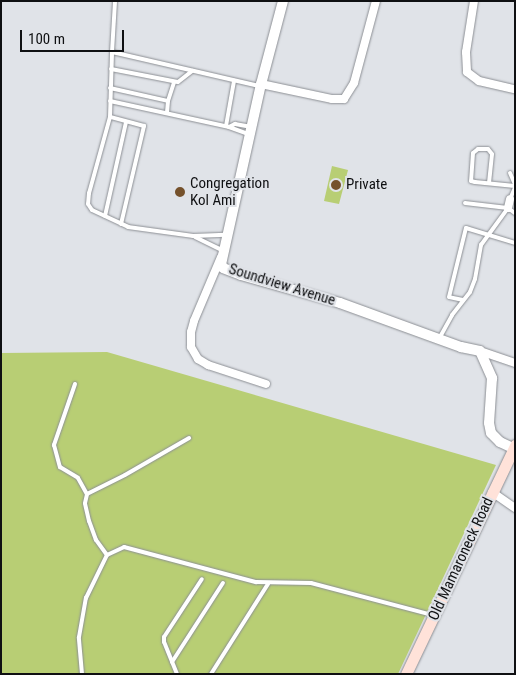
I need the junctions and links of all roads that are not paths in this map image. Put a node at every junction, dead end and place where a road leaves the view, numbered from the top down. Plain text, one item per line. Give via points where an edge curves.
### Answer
1 (115, 1) edge
2 (283, 1) edge
3 (376, 1) edge
4 (474, 1) edge
5 (112, 52) junction
6 (111, 69) junction
7 (192, 71) junction
8 (234, 81) junction
9 (174, 82) junction
10 (261, 85) junction
11 (110, 88) junction
12 (515, 89) edge
13 (110, 101) junction
14 (168, 101) junction
15 (166, 113) junction
16 (110, 117) junction
17 (126, 122) junction
18 (228, 126) junction
19 (251, 131) junction
20 (510, 173) dead end
21 (488, 183) junction
22 (515, 186) edge
23 (510, 199) joint
24 (465, 203) dead end
25 (508, 208) junction
26 (515, 213) edge
27 (105, 216) junction
28 (121, 224) junction
29 (490, 234) junction
30 (226, 235) junction
31 (193, 236) junction
32 (515, 243) edge
33 (221, 253) junction
34 (462, 301) junction
35 (440, 340) junction
36 (480, 351) junction
37 (515, 363) edge
38 (75, 384) dead end
39 (266, 384) dead end
40 (189, 438) dead end
41 (514, 447) edge
42 (492, 492) junction
43 (87, 494) junction
44 (515, 508) edge
45 (106, 555) junction
46 (202, 579) dead end
47 (223, 583) dead end
48 (268, 584) junction
49 (434, 616) junction
50 (172, 662) junction
51 (82, 674) edge
52 (177, 674) edge
53 (211, 674) edge
54 (406, 674) edge

1 - 5 lane
2 - 10 street, Soundview Avenue
3 - 10 street via 354,83 344,99 332,100
4 - 12 street via 466,52 467,72 479,81
5 - 6 lane
5 - 7 lane
6 - 9 lane
6 - 11 lane
7 - 8 lane
7 - 9 lane via 181,81
8 - 10 lane
8 - 18 lane
9 - 14 lane
10 - 19 street, Soundview Avenue
11 - 13 lane
11 - 14 lane
13 - 15 lane
13 - 16 lane
14 - 15 lane
15 - 18 lane
16 - 17 lane
16 - 27 lane via 88,204 92,210
17 - 27 lane
17 - 28 lane via 144,126
18 - 19 lane
18 - 19 lane via 235,124
19 - 30 street, Soundview Avenue
20 - 22 lane
21 - 21 lane via 492,154 488,149 478,149 474,153 470,178 475,182
21 - 22 lane
22 - 23 lane
23 - 25 street
24 - 25 lane
25 - 26 lane
25 - 29 lane
27 - 28 lane
28 - 31 lane
29 - 32 lane
29 - 34 lane via 481,244 475,279
29 - 34 lane via 466,228 464,232 449,297
30 - 31 lane
30 - 33 street, Soundview Avenue
31 - 33 lane
33 - 35 street, Soundview Avenue via 223,268 340,303
33 - 39 street via 194,321 191,347 198,359 208,365
34 - 35 lane via 442,331
35 - 36 street, Soundview Avenue
36 - 37 street, Soundview Avenue
36 - 41 street via 492,378 491,433 500,442
38 - 43 lane via 54,445 60,467 78,478
40 - 43 lane
41 - 42 main road, Old Mamaroneck Road
42 - 44 street
42 - 49 main road, Old Mamaroneck Road
43 - 45 lane via 85,503 89,521
45 - 48 lane via 116,549 131,547 161,558
45 - 51 lane via 81,616
46 - 50 lane via 164,637
47 - 50 lane
48 - 49 lane via 311,583
48 - 53 lane
49 - 54 main road, Old Mamaroneck Road
50 - 52 lane

